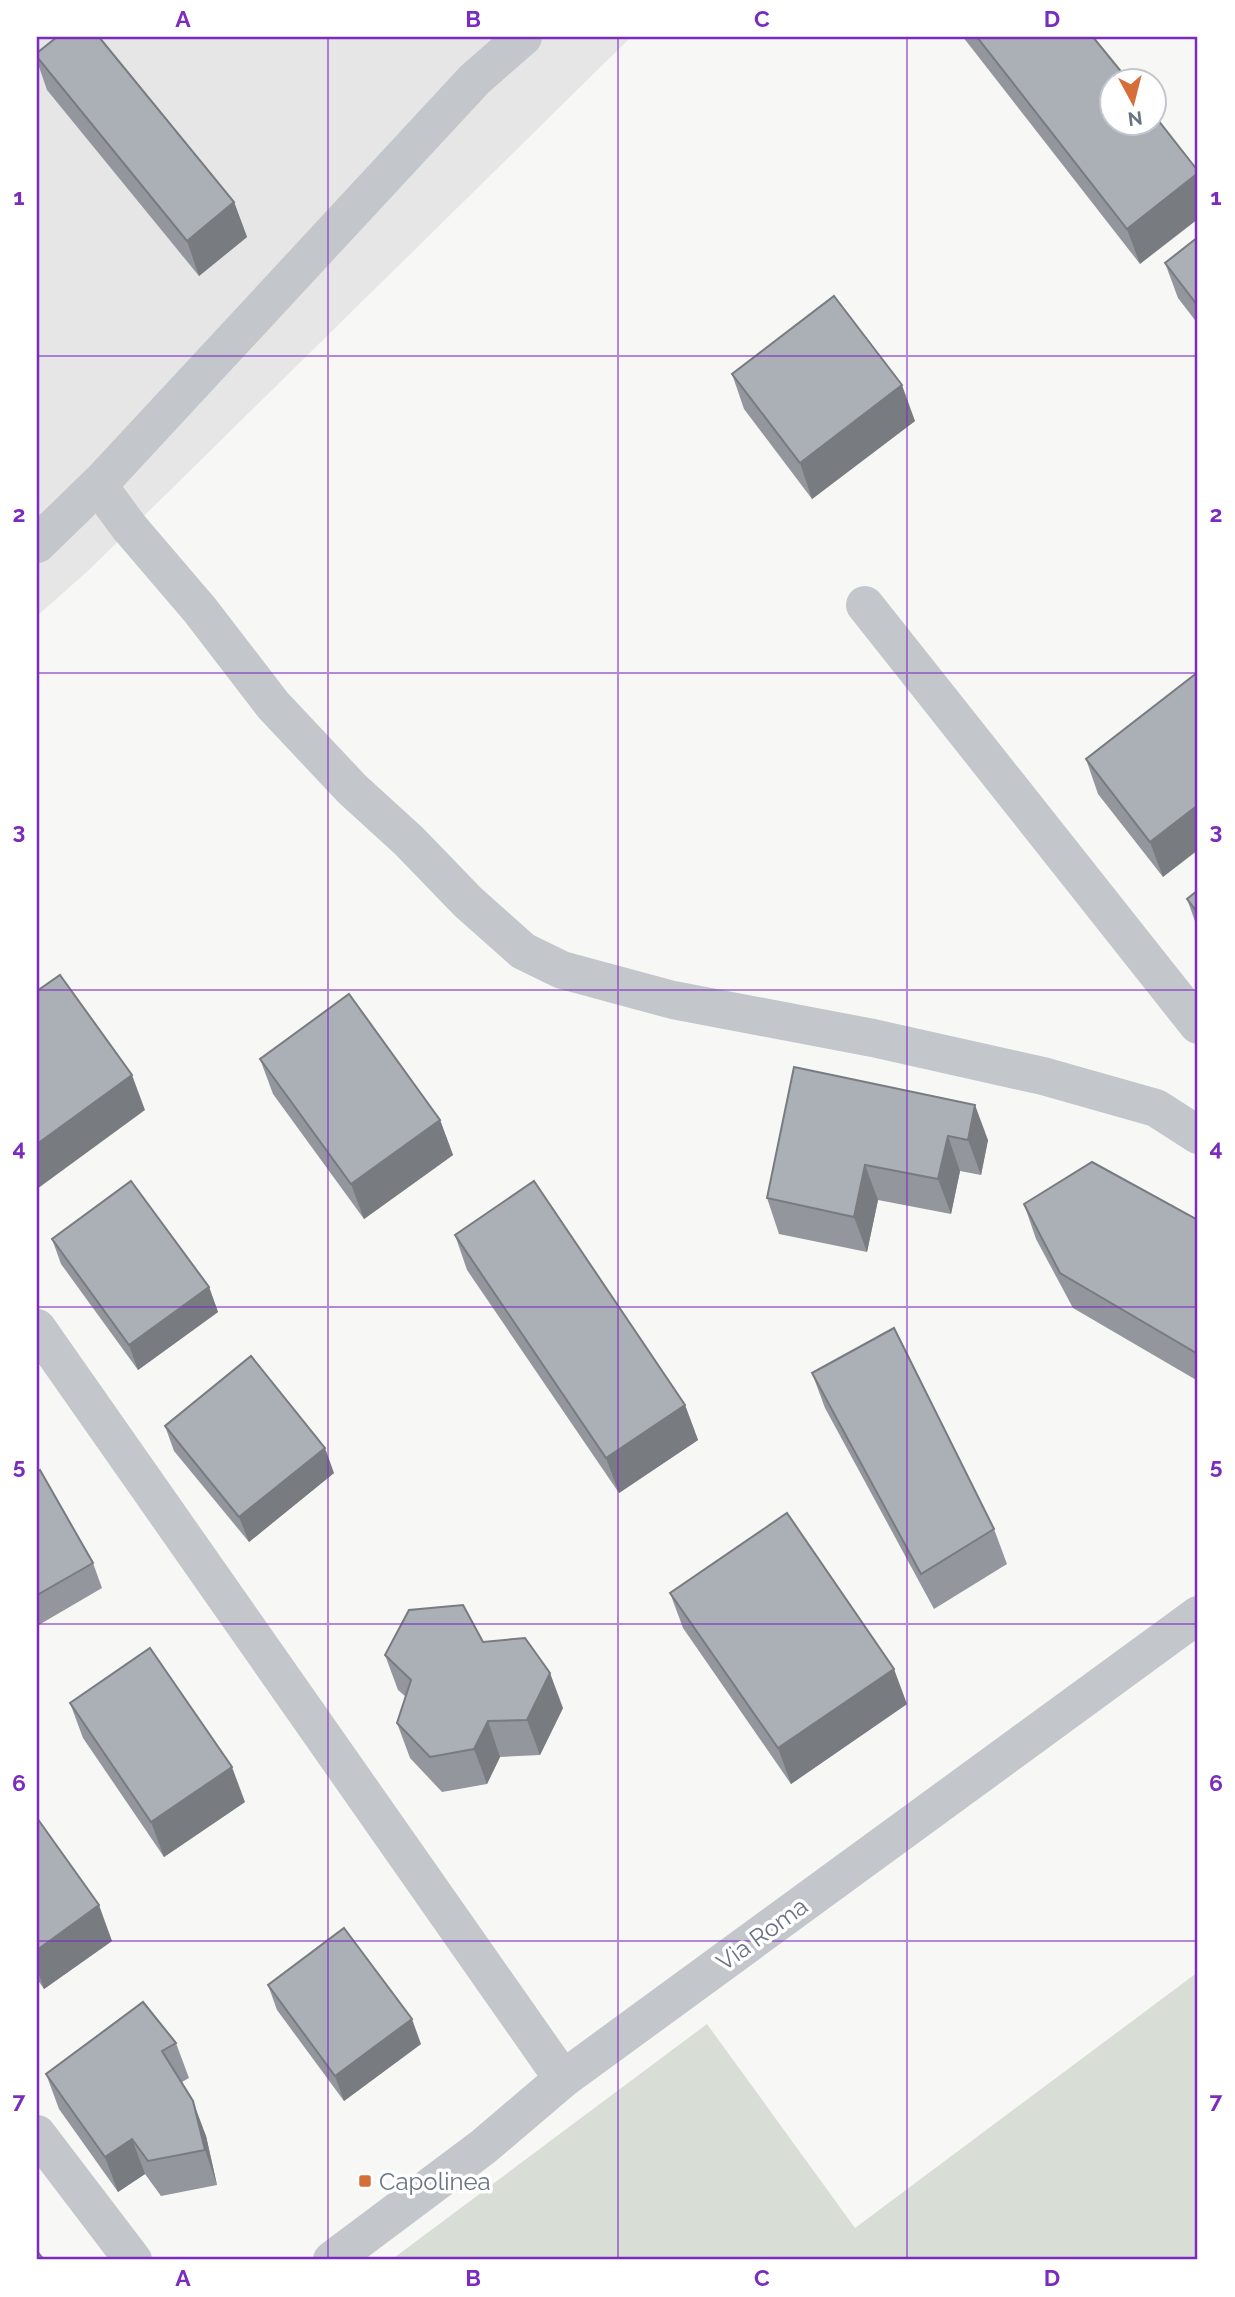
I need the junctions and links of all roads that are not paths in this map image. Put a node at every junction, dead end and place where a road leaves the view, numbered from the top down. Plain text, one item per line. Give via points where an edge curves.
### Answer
1 (523, 37) edge
2 (98, 485) junction
3 (37, 544) edge
4 (865, 605) dead end
5 (1198, 1025) edge
6 (1198, 1135) edge
7 (37, 1328) edge
8 (1198, 1615) edge
9 (563, 2079) junction
10 (37, 2134) edge
11 (133, 2260) edge
12 (332, 2260) edge

1 - 2 street via 475,79
2 - 3 street
2 - 6 street via 273,705 352,789 523,951 562,970 673,1000 1043,1076 1156,1108
4 - 5 street
7 - 9 street
8 - 9 street, Via Roma
9 - 12 street, Via Roma via 484,2147
10 - 11 street

